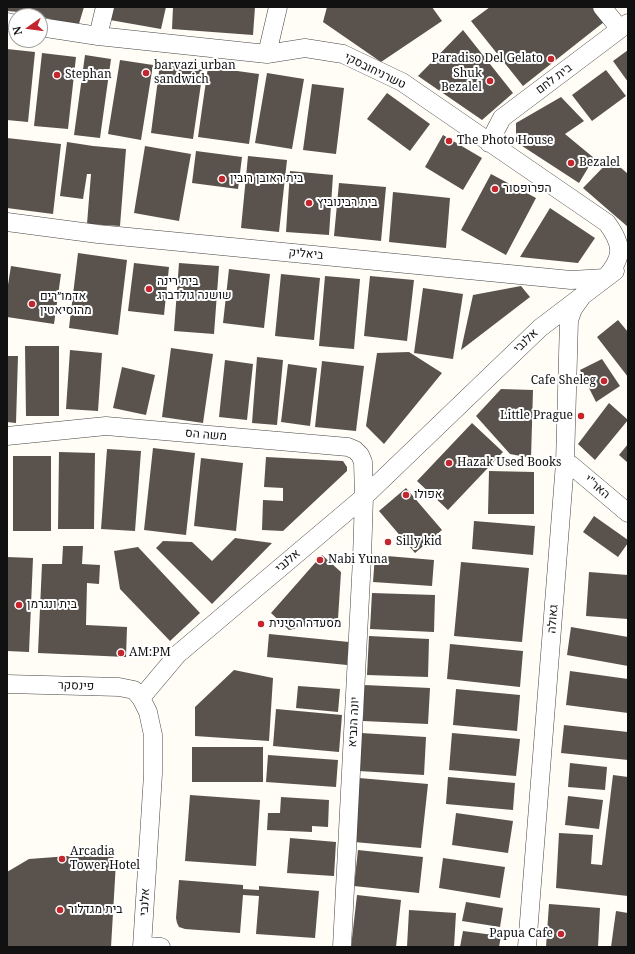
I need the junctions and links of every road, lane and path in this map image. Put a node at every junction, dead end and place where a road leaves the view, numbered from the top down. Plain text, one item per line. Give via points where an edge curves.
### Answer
1 (105, 7) edge
2 (278, 7) edge
3 (602, 7) edge
4 (624, 26) edge
5 (48, 28) edge
6 (98, 36) junction
7 (266, 54) junction
8 (489, 142) junction
9 (7, 222) edge
10 (628, 262) edge
11 (605, 278) junction
12 (583, 295) junction
13 (7, 436) edge
14 (565, 463) junction
15 (364, 497) junction
16 (628, 513) edge
17 (7, 684) edge
18 (141, 698) junction
19 (142, 946) edge
20 (162, 947) edge
21 (342, 947) edge
22 (527, 947) edge

1 - 6 street
2 - 7 street
3 - 4 street
4 - 8 street, בית לחם via 502,118
5 - 6 street, טשרניחובסקי
6 - 7 street, טשרניחובסקי
7 - 8 street, טשרניחובסקי via 305,48 343,54 402,82
8 - 11 street, טשרניחובסקי via 607,223 617,238 620,255
9 - 11 street, ביאליק via 106,235 571,280
10 - 11 street, אלנבי
11 - 12 street, אלנבי
12 - 14 street, גאולה via 569,320
12 - 15 street, אלנבי via 540,328
13 - 15 street, משה הס via 106,426 348,447 360,455 363,462
14 - 16 street, האר"י via 571,465
14 - 22 street, גאולה
15 - 18 street, אלנבי via 178,654
15 - 21 street, יונה הנביא
17 - 18 street, פינסקר via 119,687 134,690
18 - 19 street, אלנבי via 151,724 153,748
19 - 20 street

